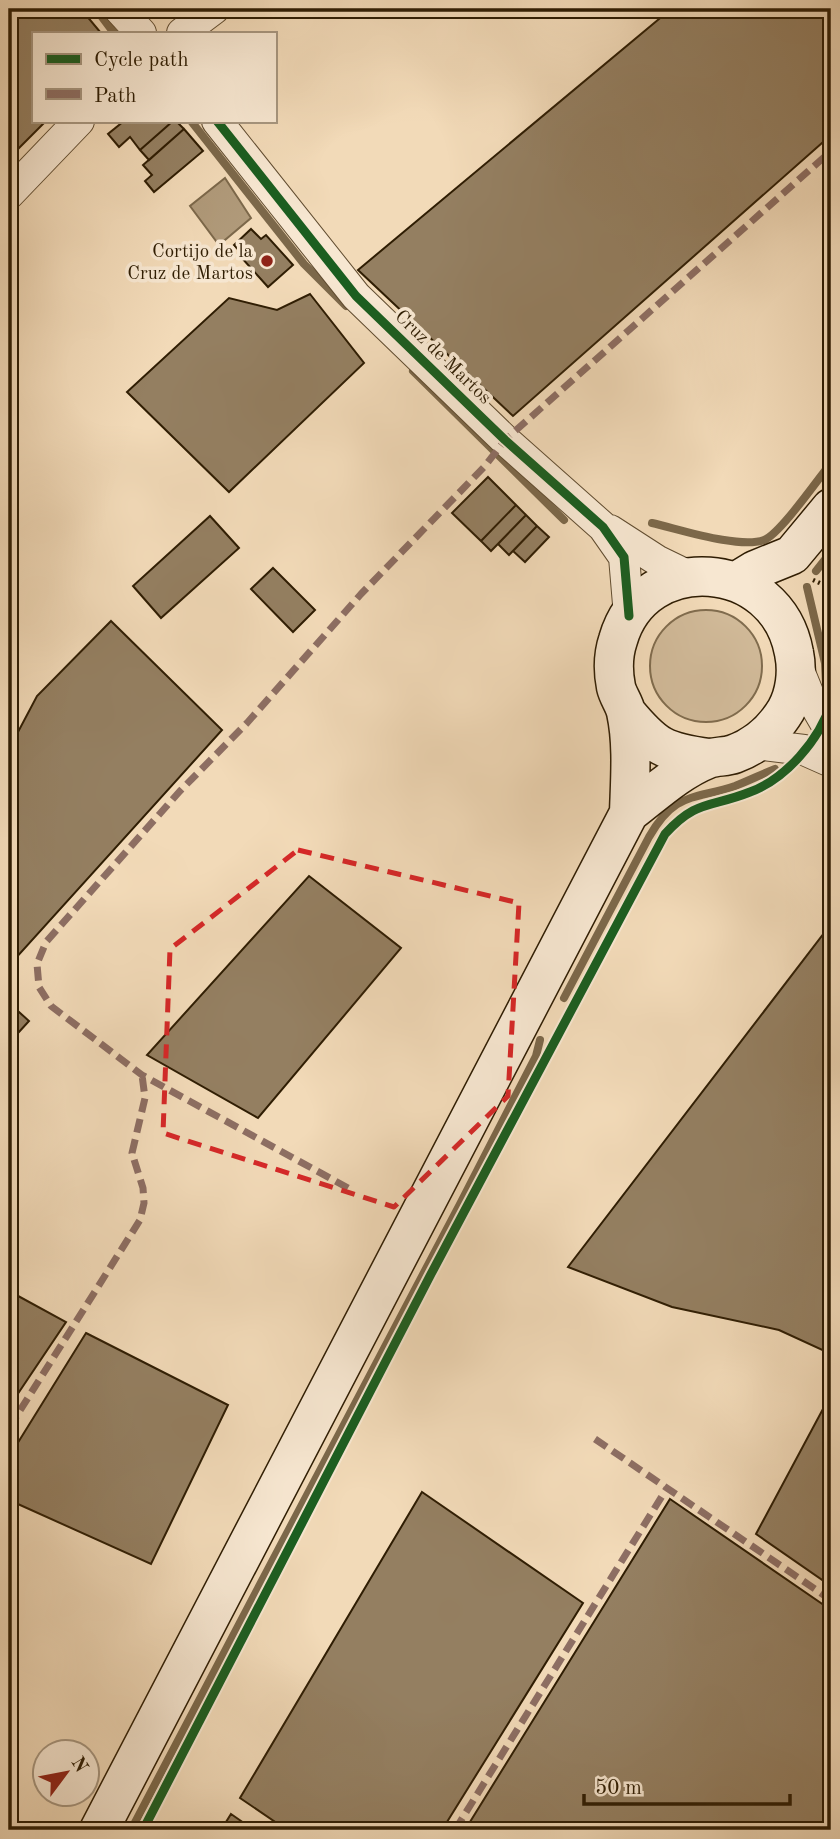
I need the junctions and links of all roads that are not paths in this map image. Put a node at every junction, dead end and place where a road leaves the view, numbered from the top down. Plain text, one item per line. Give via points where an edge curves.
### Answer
1 (119, 9) edge
2 (214, 9) edge
3 (140, 32) edge
4 (183, 32) edge
5 (78, 122) edge
6 (218, 122) edge
7 (9, 194) edge
8 (831, 508) edge
9 (603, 527) junction
10 (792, 555) junction
11 (691, 577) junction
12 (737, 581) junction
13 (629, 616) junction
14 (782, 618) junction
15 (796, 663) junction
16 (626, 712) junction
17 (831, 733) edge
18 (755, 744) junction
19 (709, 758) junction
20 (831, 762) edge
21 (629, 813) junction
22 (99, 1830) edge

1 - 3 street
2 - 4 street
5 - 7 street
6 - 9 street, Cruz de Martos via 356,296
8 - 10 main road
9 - 11 street
9 - 13 street, Cruz de Martos via 624,557
10 - 12 main road
10 - 14 main road
11 - 12 main road
11 - 13 main road via 656,590
12 - 14 main road via 762,596
13 - 16 main road via 618,638 614,663 616,688
14 - 15 main road
15 - 17 street
15 - 18 main road via 795,686 787,708
16 - 19 main road via 647,737 676,754
16 - 21 main road
18 - 19 main road
18 - 20 street via 804,750
19 - 21 main road via 672,779
21 - 22 main road

